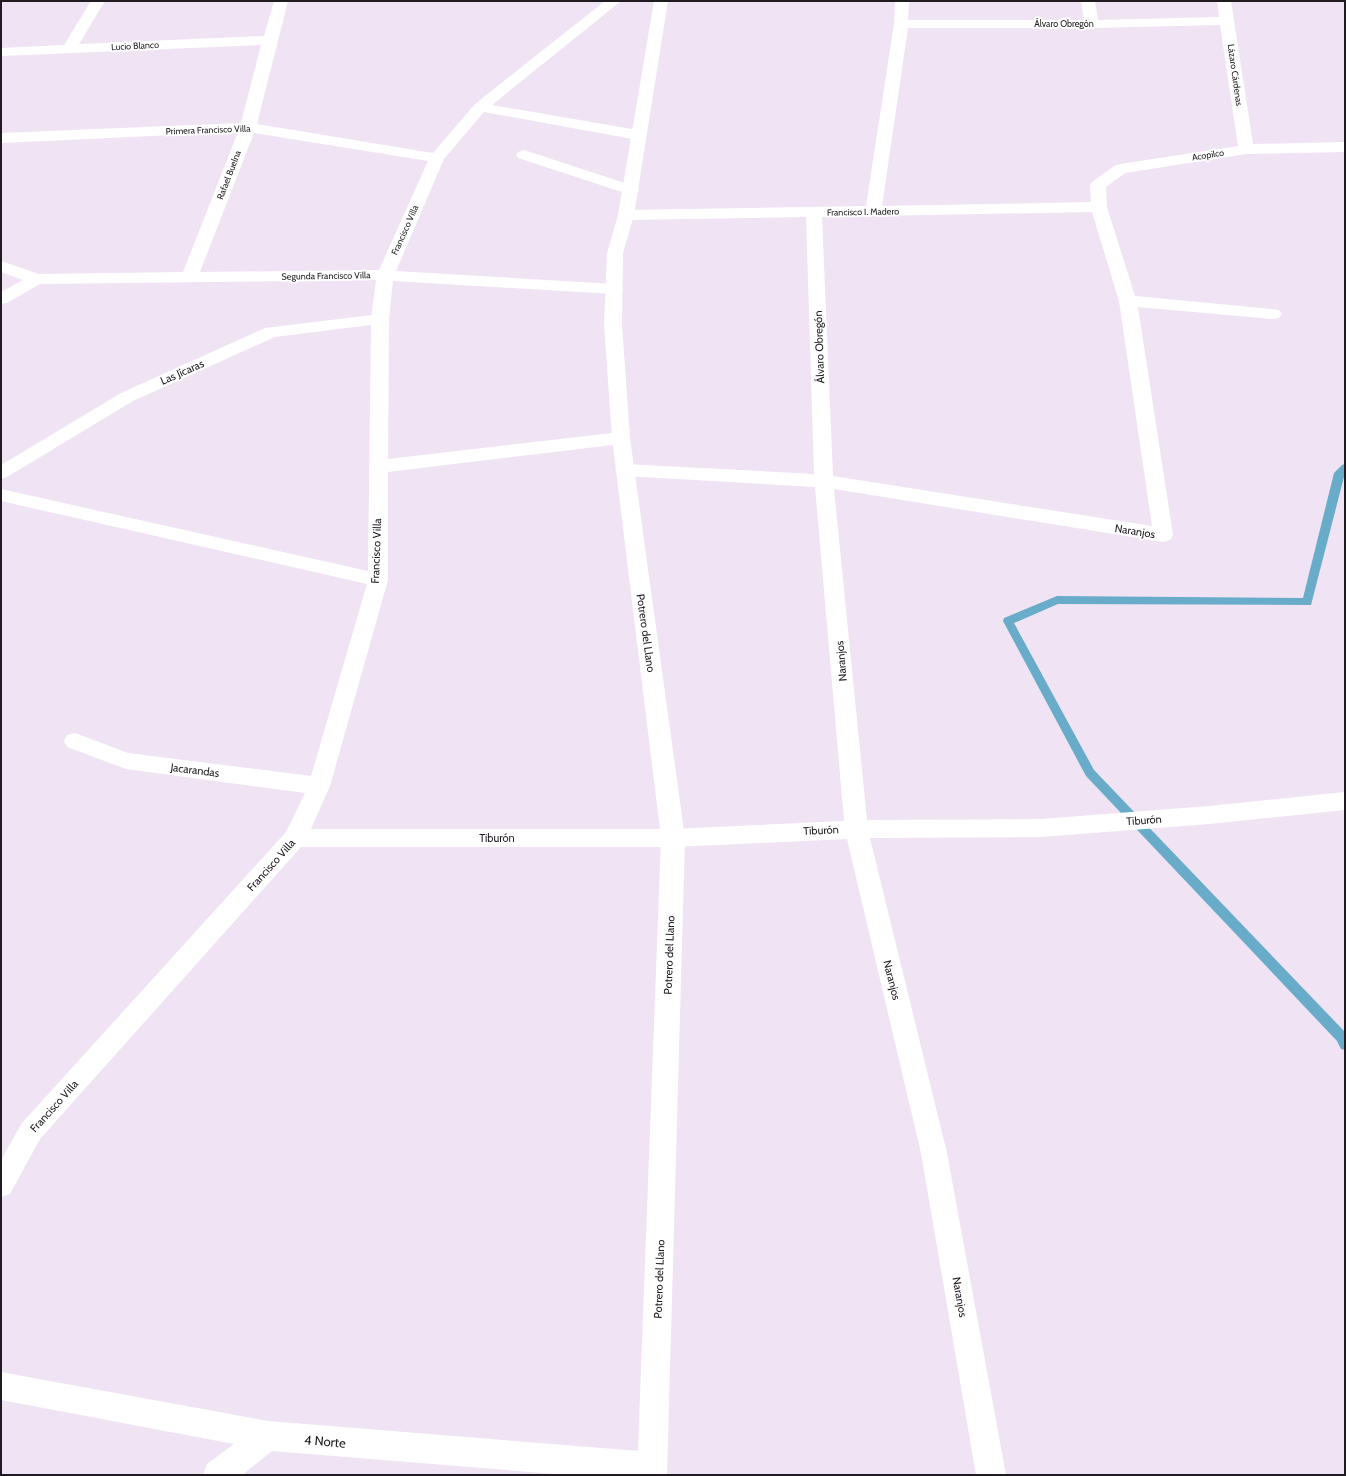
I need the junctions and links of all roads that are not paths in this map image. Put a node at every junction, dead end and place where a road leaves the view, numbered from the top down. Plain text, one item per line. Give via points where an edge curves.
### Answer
1 (98, 1) edge
2 (282, 1) edge
3 (614, 1) edge
4 (661, 1) edge
5 (902, 1) edge
6 (1088, 1) edge
7 (1224, 1) edge
8 (1228, 21) junction
9 (901, 24) junction
10 (1092, 24) junction
11 (270, 40) junction
12 (69, 50) junction
13 (1, 52) edge
14 (480, 107) junction
15 (248, 127) junction
16 (638, 135) junction
17 (1, 138) edge
18 (1345, 147) edge
19 (1246, 149) junction
20 (524, 156) dead end
21 (436, 158) junction
22 (631, 190) junction
23 (1099, 207) junction
24 (873, 212) junction
25 (814, 213) junction
26 (626, 215) junction
27 (1, 266) edge
28 (385, 275) junction
29 (188, 278) junction
30 (38, 279) junction
31 (614, 289) junction
32 (1, 299) edge
33 (1128, 301) junction
34 (1273, 314) dead end
35 (380, 319) junction
36 (621, 438) junction
37 (378, 468) junction
38 (625, 470) junction
39 (1, 472) edge
40 (824, 481) junction
41 (1, 494) edge
42 (378, 580) junction
43 (74, 741) dead end
44 (319, 786) junction
45 (1345, 801) edge
46 (856, 829) junction
47 (295, 838) junction
48 (673, 838) junction
49 (1, 1185) edge
50 (1, 1386) edge
51 (268, 1436) junction
52 (652, 1471) edge
53 (218, 1475) edge
54 (991, 1475) edge

1 - 12 street
2 - 11 street, Rafael Buelna
3 - 14 street, Francisco Villa
4 - 16 street
5 - 9 street
6 - 10 street
7 - 8 street, Lázaro Cárdenas
8 - 10 street, Álvaro Obregón
8 - 19 street, Lázaro Cárdenas
9 - 10 street, Álvaro Obregón
9 - 24 street
11 - 12 street, Lucio Blanco
11 - 15 street, Rafael Buelna
12 - 13 street, Lucio Blanco
14 - 16 street
14 - 21 street, Francisco Villa
15 - 17 street, Primera Francisco Villa
15 - 21 street, Primera Francisco Villa
15 - 29 street, Rafael Buelna
16 - 22 street
18 - 19 street, Acopilco
19 - 23 street, Acopilco via 1120,169 1098,185
20 - 22 street
21 - 28 street, Francisco Villa
22 - 26 street
23 - 24 street, Francisco I. Madero
23 - 33 street, Naranjos
24 - 25 street, Francisco I. Madero
25 - 26 street, Francisco I. Madero
25 - 40 street, Álvaro Obregón
26 - 31 street via 615,253
27 - 30 street, Segunda Francisco Villa
28 - 29 street, Segunda Francisco Villa
28 - 31 street, Segunda Francisco Villa
28 - 35 street, Francisco Villa
29 - 30 street, Segunda Francisco Villa
30 - 32 street, Segunda Francisco Villa
31 - 36 street
33 - 34 street
33 - 40 street, Naranjos via 1163,535
35 - 37 street, Francisco Villa
35 - 39 lane, Las Jícaras via 271,332 127,397
36 - 37 street
36 - 38 street, Potrero del Llano
37 - 42 street, Francisco Villa
38 - 40 street, Naranjos
38 - 48 street, Potrero del Llano
40 - 46 street, Naranjos
41 - 42 street
42 - 44 street, Francisco Villa
43 - 44 street, Jacarandas via 126,761
44 - 47 street, Francisco Villa
45 - 46 street, Tiburón via 1042,828
46 - 48 street, Tiburón
46 - 54 street, Naranjos via 934,1153
47 - 48 street, Tiburón
47 - 49 street, Francisco Villa via 31,1131
48 - 52 street, Potrero del Llano
50 - 51 street, 4 Norte
51 - 52 street, 4 Norte
51 - 53 street

